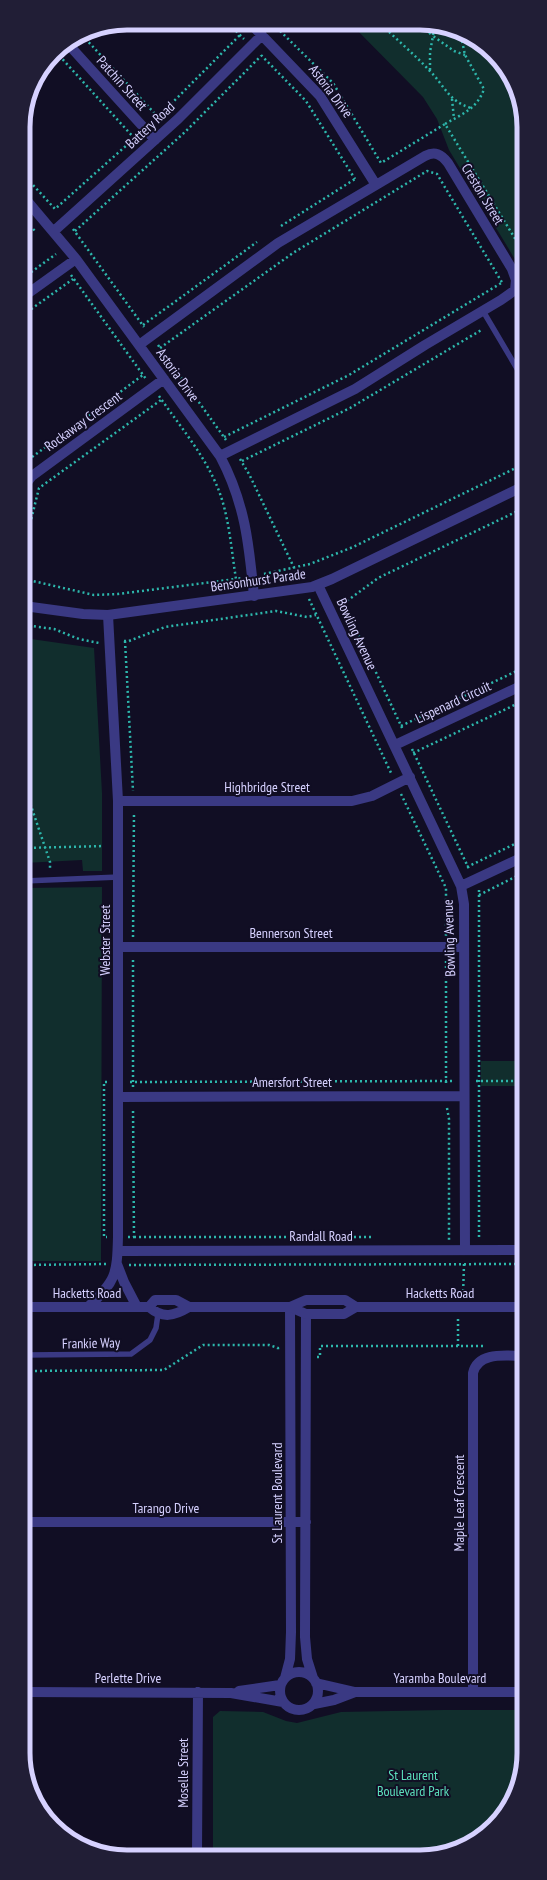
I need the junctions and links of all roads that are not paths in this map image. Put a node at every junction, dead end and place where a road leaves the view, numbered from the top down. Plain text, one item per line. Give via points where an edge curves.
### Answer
1 (257, 30) edge
2 (262, 35) junction
3 (71, 47) edge
4 (155, 140) junction
5 (376, 185) junction
6 (30, 204) edge
7 (54, 231) junction
8 (76, 259) junction
9 (30, 292) edge
10 (483, 311) junction
11 (139, 346) junction
12 (517, 369) edge
13 (164, 379) junction
14 (220, 456) junction
15 (30, 478) edge
16 (517, 489) edge
17 (318, 584) junction
18 (254, 596) junction
19 (30, 607) edge
20 (108, 615) junction
21 (517, 688) edge
22 (395, 745) junction
23 (410, 777) junction
24 (118, 801) junction
25 (517, 860) edge
26 (119, 877) junction
27 (30, 881) edge
28 (461, 886) junction
29 (464, 946) junction
30 (119, 947) junction
31 (464, 1096) junction
32 (119, 1097) junction
33 (465, 1250) junction
34 (517, 1250) edge
35 (118, 1251) junction
36 (117, 1264) junction
37 (306, 1300) junction
38 (30, 1307) edge
39 (88, 1307) junction
40 (137, 1307) junction
41 (149, 1307) junction
42 (189, 1307) junction
43 (290, 1307) junction
44 (356, 1307) junction
45 (517, 1307) edge
46 (158, 1314) junction
47 (306, 1314) junction
48 (30, 1355) edge
49 (517, 1356) edge
50 (30, 1522) edge
51 (290, 1522) junction
52 (306, 1522) junction
53 (315, 1680) junction
54 (282, 1682) junction
55 (30, 1692) edge
56 (198, 1692) junction
57 (355, 1692) junction
58 (473, 1692) junction
59 (517, 1692) edge
60 (231, 1693) junction
61 (283, 1702) junction
62 (314, 1704) junction
63 (197, 1850) edge

1 - 2 street, Astoria Drive
2 - 4 street, Battery Road
2 - 5 street, Astoria Drive via 324,101
3 - 4 street, Patchin Street
4 - 7 street, Battery Road
5 - 10 street, Creston Street via 424,156 434,153 441,155 448,163 514,274 515,290
5 - 11 street, Creston Street via 278,243
6 - 7 street, Astoria Drive
7 - 8 street, Astoria Drive
8 - 9 street
8 - 11 street, Astoria Drive
10 - 12 lane
10 - 14 street via 355,389
11 - 13 street, Astoria Drive
13 - 14 street, Astoria Drive
13 - 15 street, Rockaway Crescent
14 - 18 street, Astoria Drive via 243,513
16 - 17 street, Bensonhurst Parade
17 - 18 street, Bensonhurst Parade
17 - 22 street, Bowling Avenue
18 - 20 street, Bensonhurst Parade
19 - 20 street, Bensonhurst Parade
20 - 24 street, Webster Street
21 - 22 street, Lispenard Circuit
22 - 23 street, Bowling Avenue
23 - 24 street, Highbridge Street via 372,796 352,801
23 - 28 street, Bowling Avenue
24 - 26 street, Webster Street
25 - 28 street
26 - 27 lane
26 - 30 street, Webster Street
28 - 29 street, Bowling Avenue via 464,904
29 - 30 street, Bennerson Street
29 - 31 street, Bowling Avenue
30 - 32 street, Webster Street
31 - 32 street, Amersfort Street
31 - 33 street, Bowling Avenue
32 - 35 street, Webster Street
33 - 34 street, Randall Road
33 - 35 street, Randall Road
35 - 36 street, Webster Street
36 - 39 street, Webster Street via 112,1281
36 - 40 street, Webster Street
37 - 43 street, Hacketts Road
37 - 44 street, Hacketts Road via 344,1300
37 - 47 street, St Laurent Boulevard
38 - 39 street, Hacketts Road
39 - 40 street, Hacketts Road
40 - 41 street, Hacketts Road
41 - 42 street, Hacketts Road via 155,1300 176,1300
41 - 46 street
42 - 43 street, Hacketts Road
42 - 46 street, Hacketts Road via 176,1314
43 - 47 street, Hacketts Road
43 - 51 street, St Laurent Boulevard
44 - 45 street, Hacketts Road
44 - 47 street, Hacketts Road via 344,1314
46 - 48 lane, Frankie Way via 156,1328 150,1340 131,1354
47 - 52 street, St Laurent Boulevard
49 - 58 street, Maple Leaf Crescent via 488,1357 479,1362 473,1373
50 - 51 street, Tarango Drive
51 - 52 street, Tarango Drive
51 - 54 street, St Laurent Boulevard via 290,1650
52 - 53 street, St Laurent Boulevard via 305,1648
53 - 54 street via 302,1672 296,1672
53 - 57 street, Yaramba Boulevard
53 - 62 street via 318,1694
54 - 60 street, Perlette Drive
54 - 61 street via 280,1697
55 - 56 street, Perlette Drive
56 - 60 street, Perlette Drive
56 - 63 street, Moselle Street
57 - 58 street, Yaramba Boulevard
57 - 62 street, Yaramba Boulevard
58 - 59 street, Yaramba Boulevard
60 - 61 street, Perlette Drive
61 - 62 street via 292,1710 309,1708

